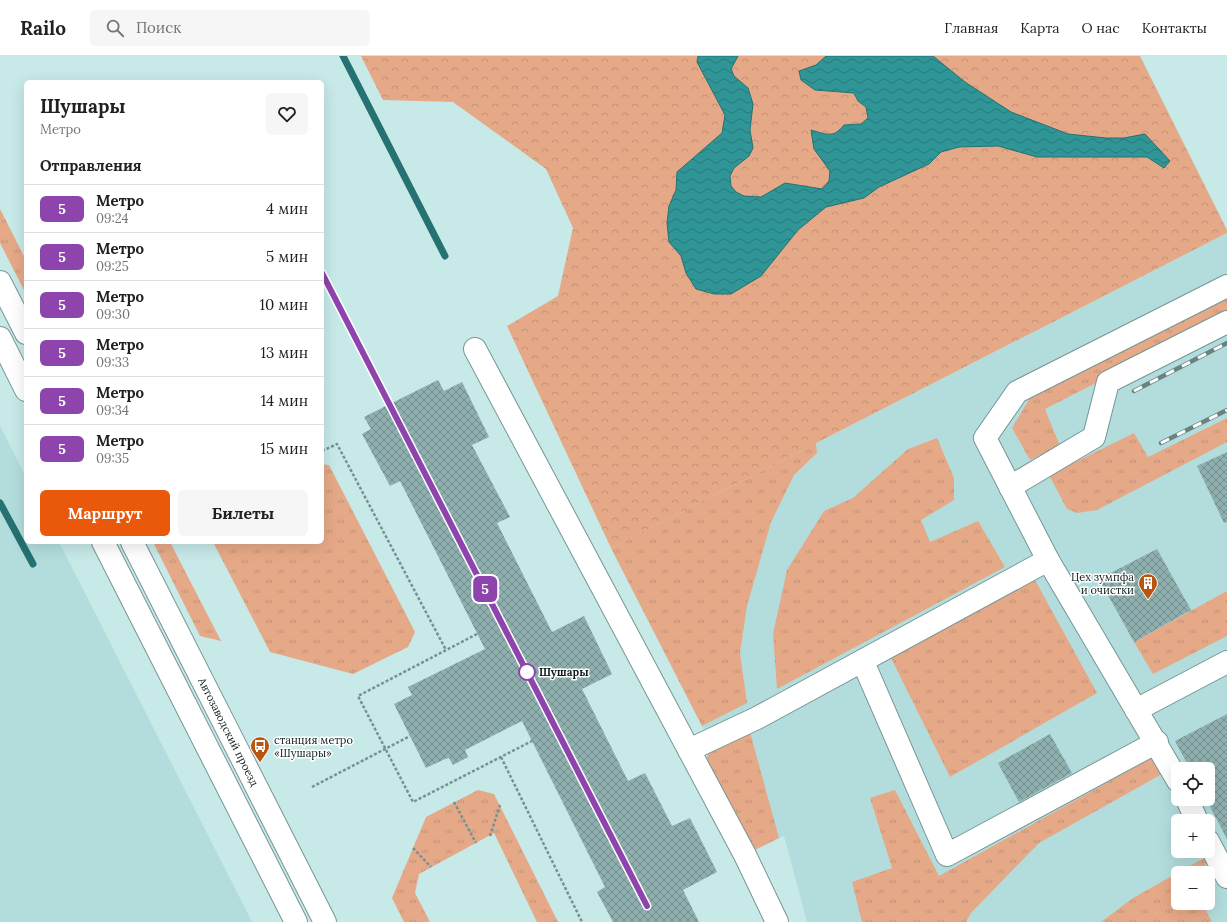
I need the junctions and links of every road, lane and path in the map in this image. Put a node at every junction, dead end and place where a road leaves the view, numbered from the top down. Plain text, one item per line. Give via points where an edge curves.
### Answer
1 (0, 282) edge
2 (1227, 286) edge
3 (1227, 322) edge
4 (24, 329) edge
5 (0, 338) edge
6 (476, 349) dead end
7 (24, 386) edge
8 (324, 450) edge
9 (1010, 487) junction
10 (104, 544) edge
11 (133, 544) edge
12 (1048, 560) junction
13 (478, 634) dead end
14 (446, 650) junction
15 (863, 662) junction
16 (1227, 662) edge
17 (1136, 710) junction
18 (410, 736) dead end
19 (532, 741) dead end
20 (1157, 742) junction
21 (385, 749) junction
22 (689, 750) junction
23 (501, 757) junction
24 (1171, 768) edge
25 (312, 787) dead end
26 (454, 802) dead end
27 (500, 805) dead end
28 (490, 836) dead end
29 (476, 843) dead end
30 (413, 848) dead end
31 (1215, 854) edge
32 (431, 867) dead end
33 (1227, 877) edge
34 (296, 922) edge
35 (325, 922) edge
36 (582, 922) edge
37 (777, 922) edge

1 - 4 street
2 - 9 street via 1017,392 985,438
3 - 9 street via 1108,382 1094,437
5 - 7 street
6 - 22 street
8 - 14 path via 337,444
9 - 12 street
10 - 34 street
11 - 35 street, Автозаводский проезд
12 - 15 street
12 - 17 street
13 - 14 path
14 - 21 path via 358,696
15 - 20 street via 947,854
15 - 22 street via 757,718
16 - 17 street
17 - 20 street
18 - 21 path
19 - 23 path
20 - 24 street
21 - 23 path via 413,802
21 - 25 path
22 - 37 street via 745,855
23 - 36 path
26 - 29 path
27 - 28 path
30 - 32 path
31 - 33 street

